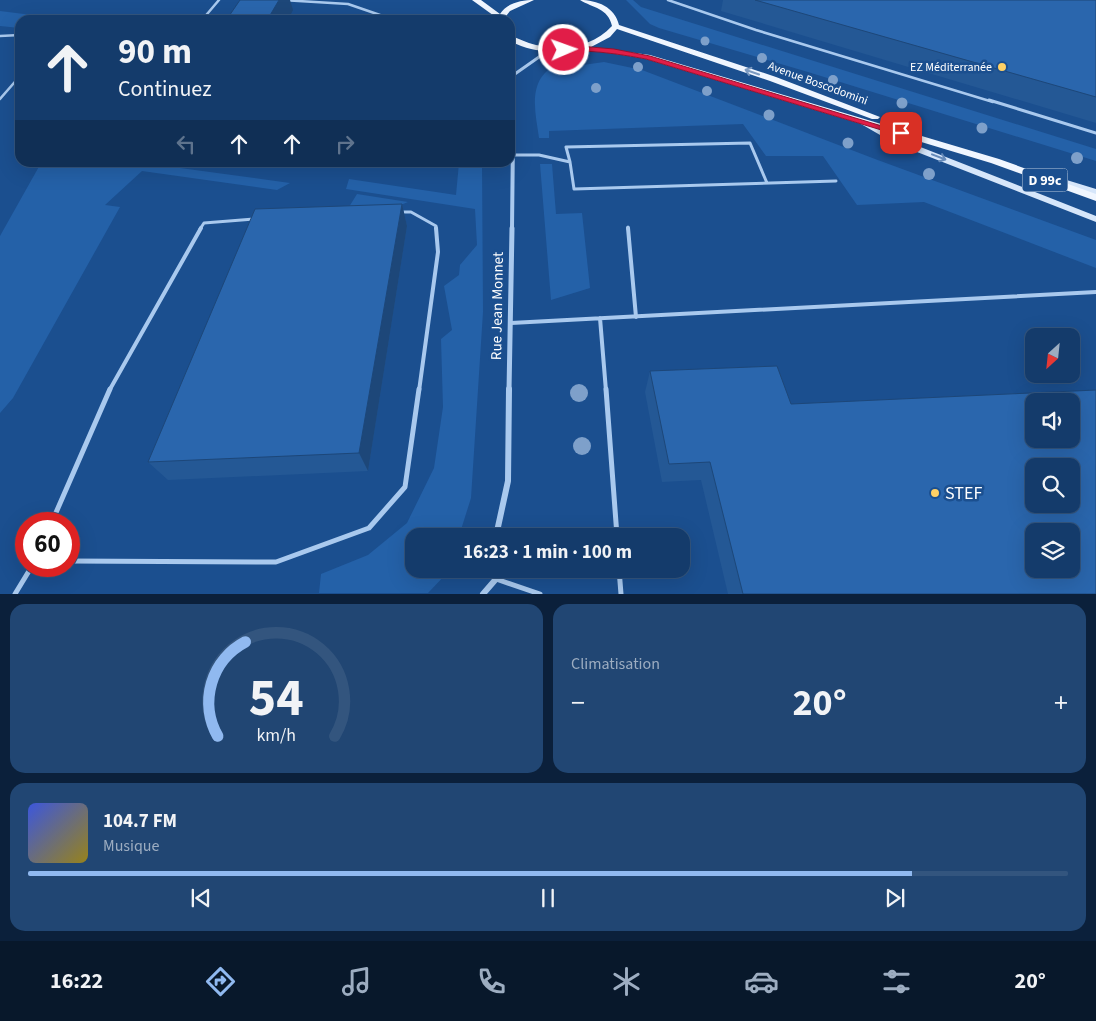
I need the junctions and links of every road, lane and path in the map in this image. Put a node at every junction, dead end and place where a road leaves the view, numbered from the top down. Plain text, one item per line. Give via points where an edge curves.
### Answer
1 (219, 0) edge
2 (282, 0) edge
3 (476, 0) edge
4 (530, 0) edge
5 (584, 0) edge
6 (668, 0) edge
7 (598, 2) edge
8 (206, 15) edge
9 (380, 15) edge
10 (496, 15) edge
11 (502, 15) edge
12 (616, 26) junction
13 (15, 35) edge
14 (0, 36) edge
15 (515, 41) edge
16 (579, 48) junction
17 (549, 50) junction
18 (515, 74) edge
19 (15, 82) edge
20 (0, 99) edge
21 (864, 122) junction
22 (1096, 133) edge
23 (515, 155) edge
24 (995, 161) junction
25 (570, 162) junction
26 (512, 167) edge
27 (836, 181) dead end
28 (767, 183) junction
29 (1096, 192) edge
30 (1096, 198) edge
31 (392, 212) edge
32 (260, 218) edge
33 (1096, 219) edge
34 (628, 227) dead end
35 (1096, 292) edge
36 (636, 316) junction
37 (600, 318) junction
38 (511, 323) junction
39 (56, 512) edge
40 (498, 528) edge
41 (616, 528) edge
42 (80, 561) edge
43 (25, 577) edge
44 (620, 578) edge
45 (496, 579) joint
46 (15, 594) edge
47 (483, 594) edge
48 (540, 594) edge
49 (621, 594) edge

1 - 8 lane
2 - 9 lane via 348,4
3 - 10 main road
4 - 11 main road via 507,9
5 - 7 main road
6 - 22 lane via 756,30
7 - 12 main road via 615,18
12 - 16 main road via 598,43
24 -> 12 main road, Avenue Boscodomini
13 - 14 lane
15 - 17 main road
16 - 17 main road
16 - 21 main road, Avenue Boscodomini via 648,57
17 - 18 street
19 - 20 lane
21 - 24 main road, D 99c
21 -> 33 main road, Avenue Boscodomini via 897,141
23 - 25 lane via 539,155
24 - 29 main road, Avenue Boscodomini
24 - 30 main road, D 99c
25 - 28 lane via 574,189
25 - 28 lane via 566,147 750,143
26 - 38 street, Rue Jean Monnet
27 - 28 lane
31 - 42 lane via 411,212 436,226 438,252 405,487 369,528 276,562
32 - 39 lane via 204,222 103,402
34 - 36 lane
35 - 36 lane
36 - 37 lane
37 - 38 lane
37 - 41 lane
38 - 40 street, Rue Jean Monnet via 508,481
43 - 46 lane
44 - 49 lane
45 - 47 street
45 - 48 lane

